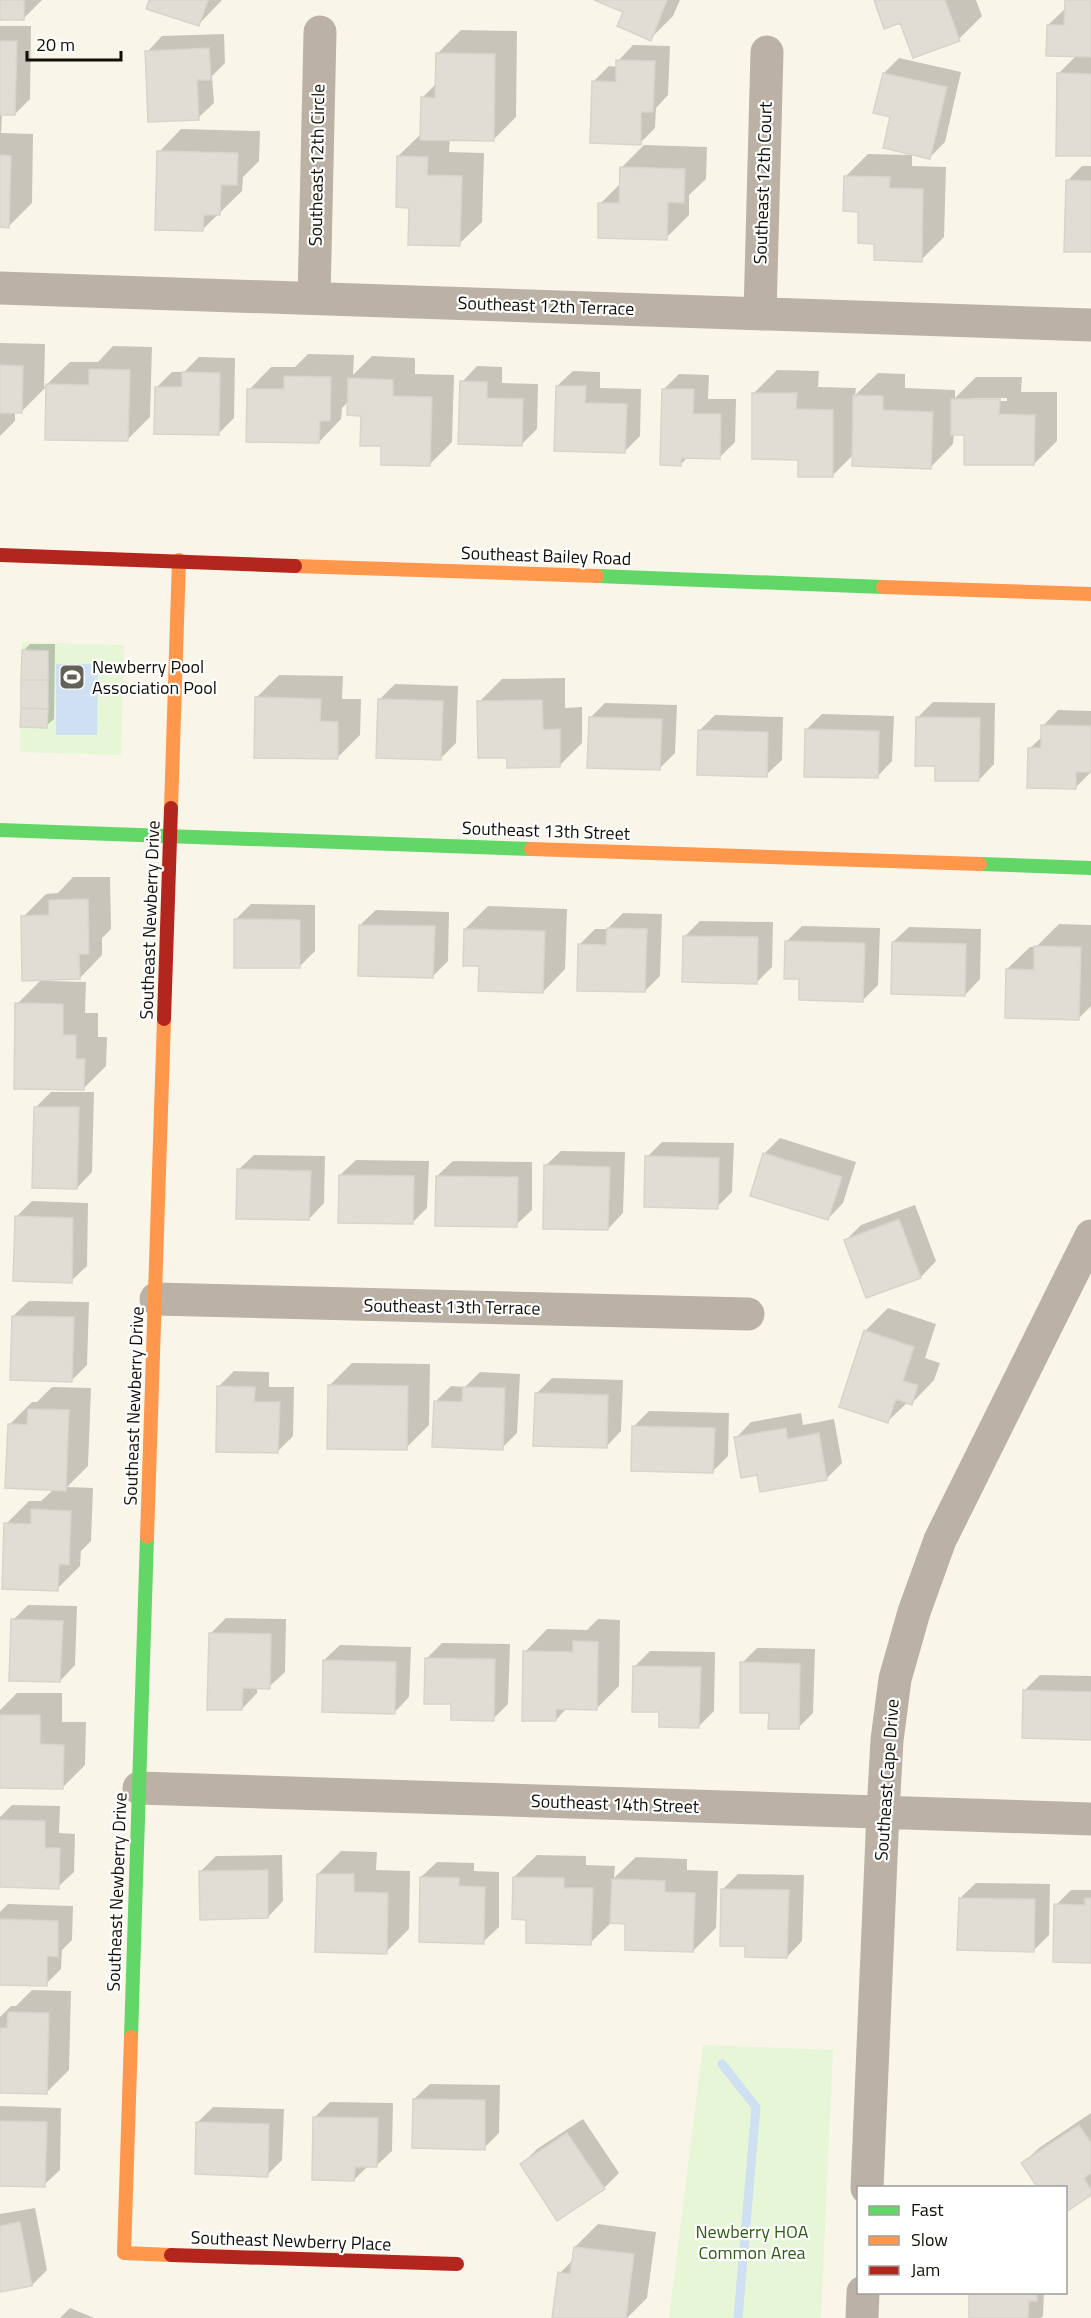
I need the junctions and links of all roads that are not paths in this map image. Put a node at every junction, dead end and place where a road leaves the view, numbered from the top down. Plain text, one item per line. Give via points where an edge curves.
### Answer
1 (320, 32) dead end
2 (767, 52) dead end
3 (0, 288) edge
4 (314, 298) junction
5 (760, 314) junction
6 (1091, 325) edge
7 (0, 555) edge
8 (179, 560) junction
9 (1091, 594) edge
10 (0, 830) edge
11 (171, 836) junction
12 (1091, 868) edge
13 (1091, 1236) edge
14 (156, 1299) junction
15 (748, 1314) dead end
16 (139, 1788) junction
17 (883, 1812) junction
18 (1091, 1819) edge
19 (867, 2186) edge
20 (124, 2253) joint
21 (457, 2264) dead end
22 (863, 2294) edge
23 (862, 2318) edge

1 - 4 street, Southeast 12th Circle
2 - 5 street, Southeast 12th Court
3 - 4 street, Southeast 12th Terrace
4 - 5 street, Southeast 12th Terrace
5 - 6 street, Southeast 12th Terrace
7 - 8 street, Southeast Bailey Road
8 - 9 street, Southeast Bailey Road
8 - 11 street, Southeast Newberry Drive
10 - 11 street, Southeast 13th Street
11 - 12 street, Southeast 13th Street
11 - 14 street, Southeast Newberry Drive
13 - 17 street, Southeast Cape Drive via 940,1540 895,1679
14 - 15 street, Southeast 13th Terrace
14 - 16 street, Southeast Newberry Drive
16 - 17 street, Southeast 14th Street
16 - 20 street, Southeast Newberry Drive
17 - 18 street, Southeast 14th Street
17 - 19 street, Southeast Cape Drive
20 - 21 street, Southeast Newberry Place
22 - 23 street

